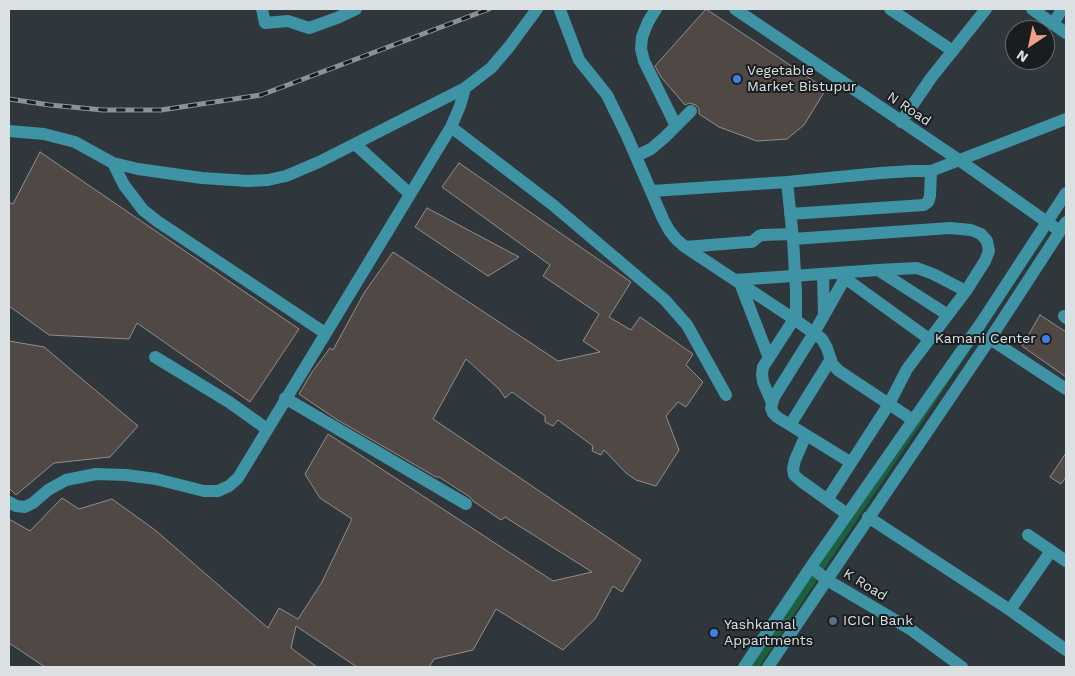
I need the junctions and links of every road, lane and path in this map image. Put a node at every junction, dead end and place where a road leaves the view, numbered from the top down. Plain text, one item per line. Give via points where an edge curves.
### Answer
1 (262, 9) edge
2 (356, 9) edge
3 (537, 9) edge
4 (656, 9) edge
5 (735, 9) edge
6 (890, 9) edge
7 (986, 9) edge
8 (1032, 9) edge
9 (1062, 9) edge
10 (560, 10) dead end
11 (1047, 20) edge
12 (1055, 20) edge
13 (1055, 26) edge
14 (1066, 33) edge
15 (953, 51) junction
16 (465, 88) junction
17 (691, 111) dead end
18 (1066, 119) edge
19 (902, 122) junction
20 (676, 126) junction
21 (451, 127) junction
22 (9, 131) edge
23 (356, 144) junction
24 (636, 156) junction
25 (959, 160) junction
26 (113, 163) junction
27 (930, 171) junction
28 (786, 182) junction
29 (652, 191) junction
30 (1066, 192) edge
31 (410, 194) junction
32 (790, 214) junction
33 (1046, 222) junction
34 (1064, 229) edge
35 (793, 237) junction
36 (685, 247) junction
37 (878, 270) junction
38 (822, 274) junction
39 (841, 275) junction
40 (795, 276) junction
41 (737, 281) junction
42 (966, 291) junction
43 (948, 314) junction
44 (824, 315) junction
45 (795, 320) junction
46 (325, 332) junction
47 (814, 333) junction
48 (929, 339) junction
49 (990, 339) junction
50 (155, 357) dead end
51 (768, 358) junction
52 (831, 359) junction
53 (1066, 389) edge
54 (726, 395) dead end
55 (285, 398) junction
56 (772, 403) junction
57 (889, 404) junction
58 (913, 420) junction
59 (790, 425) junction
60 (267, 429) junction
61 (806, 435) junction
62 (850, 462) junction
63 (827, 500) junction
64 (9, 502) edge
65 (466, 504) dead end
66 (848, 514) junction
67 (868, 517) junction
68 (1028, 535) dead end
69 (1051, 551) junction
70 (1066, 561) edge
71 (811, 567) junction
72 (827, 580) junction
73 (1010, 610) junction
74 (1066, 650) edge
75 (744, 667) edge
76 (768, 667) edge
77 (962, 667) edge

1 - 2 street via 266,24 288,21 308,28
3 - 16 street via 491,68
4 - 20 street via 642,37 641,49
5 - 19 street, N Road
6 - 15 street
7 - 15 street
8 - 11 street
9 - 12 street
10 - 24 street via 579,60 607,95
13 - 14 street
15 - 19 street
16 - 21 street
16 - 23 street
17 - 20 street
18 - 25 street
19 - 25 street, N Road
20 - 24 street via 650,149
21 - 31 street
21 - 54 street via 553,205 665,300 687,325
22 - 26 street via 44,134 75,142
23 - 26 street via 286,176 268,180 202,178
23 - 31 street
24 - 29 street
25 - 27 street
25 - 33 street, N Road
26 - 46 street via 124,185 143,210
27 - 28 street
27 - 32 street via 930,196 924,205
28 - 29 street
28 - 32 street
29 - 36 street via 669,230
30 - 33 street
31 - 46 street
32 - 35 street
33 - 34 street, N Road
33 - 58 street
34 - 49 street
35 - 36 street via 762,235 752,242
35 - 40 street
35 - 42 street via 950,228 970,230 981,234 989,251
36 - 41 street
37 - 39 street
37 - 42 street via 917,268
37 - 43 street
38 - 39 street
38 - 40 street
38 - 44 street
39 - 44 street
39 - 48 street
40 - 41 street
40 - 45 street
41 - 45 street
41 - 51 street
42 - 43 street
43 - 48 street
44 - 47 street
45 - 47 street
45 - 51 street
46 - 55 street
47 - 52 street via 828,348
47 - 56 street
48 - 57 street via 907,369
49 - 53 street
49 - 67 street
50 - 60 street
51 - 56 street via 762,374
52 - 57 street via 839,371
52 - 59 street
55 - 60 street
55 - 65 street
56 - 59 street via 773,413
57 - 58 street
57 - 62 street
58 - 66 street
59 - 61 street
60 - 64 street via 238,478 218,491 204,491 156,479 96,474 66,480 25,507
61 - 62 street
61 - 63 street via 795,460 794,474
62 - 63 street
63 - 66 street
66 - 71 street
67 - 72 street
67 - 73 street
68 - 69 street
69 - 70 street
69 - 73 street
71 - 72 street, K Road
71 - 75 street
72 - 76 street
72 - 77 street, K Road via 910,629
73 - 74 street

